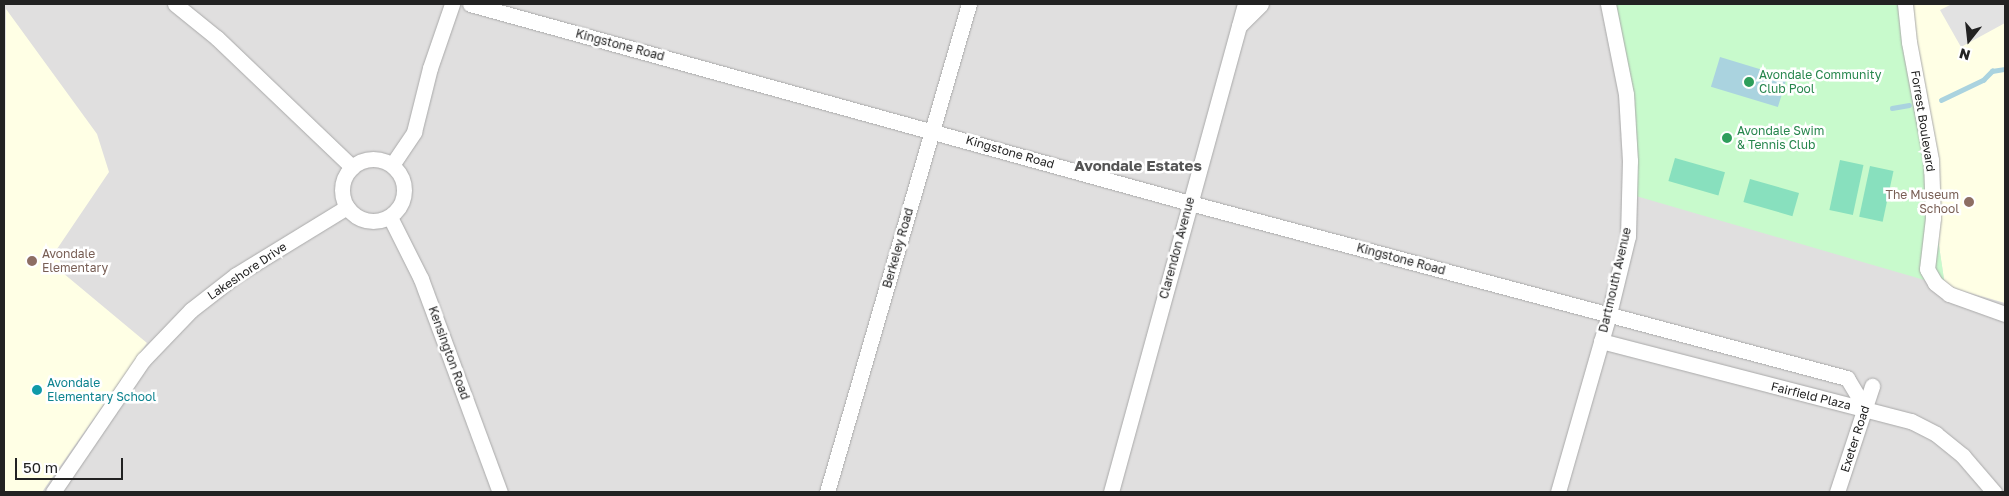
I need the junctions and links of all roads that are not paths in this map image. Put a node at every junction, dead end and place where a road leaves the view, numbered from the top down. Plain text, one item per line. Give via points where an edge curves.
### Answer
1 (175, 4) edge
2 (452, 4) edge
3 (470, 4) edge
4 (969, 4) edge
5 (1244, 4) edge
6 (1261, 4) edge
7 (1608, 4) edge
8 (1905, 4) edge
9 (1238, 28) junction
10 (932, 131) junction
11 (392, 165) junction
12 (352, 167) junction
13 (1190, 202) junction
14 (347, 207) junction
15 (390, 217) junction
16 (1609, 314) junction
17 (2005, 314) edge
18 (1601, 341) junction
19 (1872, 386) dead end
20 (1865, 408) junction
21 (53, 492) edge
22 (500, 492) edge
23 (827, 492) edge
24 (1111, 492) edge
25 (1558, 492) edge
26 (1837, 492) edge
27 (1994, 492) edge

1 - 12 street via 217,38
2 - 11 street via 430,68 414,132
3 - 10 street, Kingstone Road
4 - 10 street, Berkeley Road
5 - 9 street, Clarendon Avenue
6 - 9 street
7 - 16 street, Dartmouth Avenue via 1626,94 1630,161 1628,236
8 - 17 street, Forrest Boulevard via 1931,160 1933,218 1928,269 1935,283 1949,294
9 - 13 street, Clarendon Avenue
10 - 13 street, Kingstone Road
10 - 23 street, Berkeley Road
11 - 12 street via 376,159
11 - 15 street via 404,182 405,192 403,202
12 - 14 street via 342,186
13 - 16 street, Kingstone Road
13 - 24 street, Clarendon Avenue
14 - 15 street via 362,220 381,221
14 - 21 street, Lakeshore Drive via 236,275 191,310 143,360
15 - 22 street, Kensington Road via 421,279
16 - 18 street, Dartmouth Avenue
16 - 20 street, Fairfield Plaza via 1847,378
18 - 20 street, Fairfield Plaza via 1840,405
18 - 25 street, Dartmouth Avenue
19 - 20 street, Exeter Road
20 - 26 street, Exeter Road
20 - 27 street via 1911,421 1936,434 1963,456

